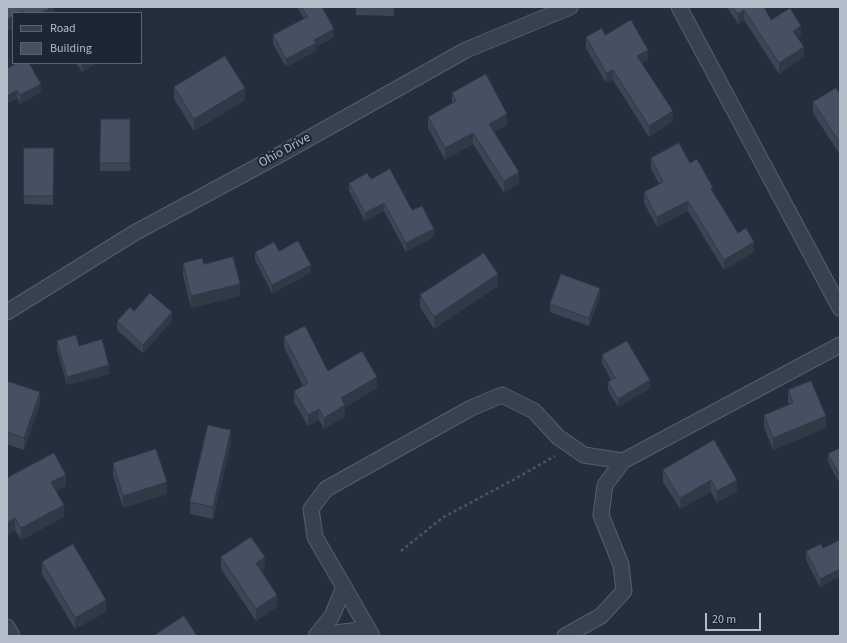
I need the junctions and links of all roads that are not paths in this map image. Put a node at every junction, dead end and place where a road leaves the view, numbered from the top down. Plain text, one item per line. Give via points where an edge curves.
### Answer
1 (570, 7) edge
2 (679, 7) edge
3 (840, 308) edge
4 (7, 312) edge
5 (840, 345) edge
6 (623, 461) junction
7 (344, 586) junction
8 (7, 627) edge
9 (370, 633) edge
10 (12, 636) edge
11 (317, 636) edge
12 (565, 636) edge

1 - 4 street, Ohio Drive via 466,50 136,232
2 - 3 street
5 - 6 street
6 - 7 street via 584,455 558,437 534,411 502,396 471,408 326,489 311,508 315,537
6 - 12 street via 605,485 601,515 621,565 624,591 601,616
7 - 9 street
7 - 11 street via 332,616
8 - 10 street
9 - 11 street

